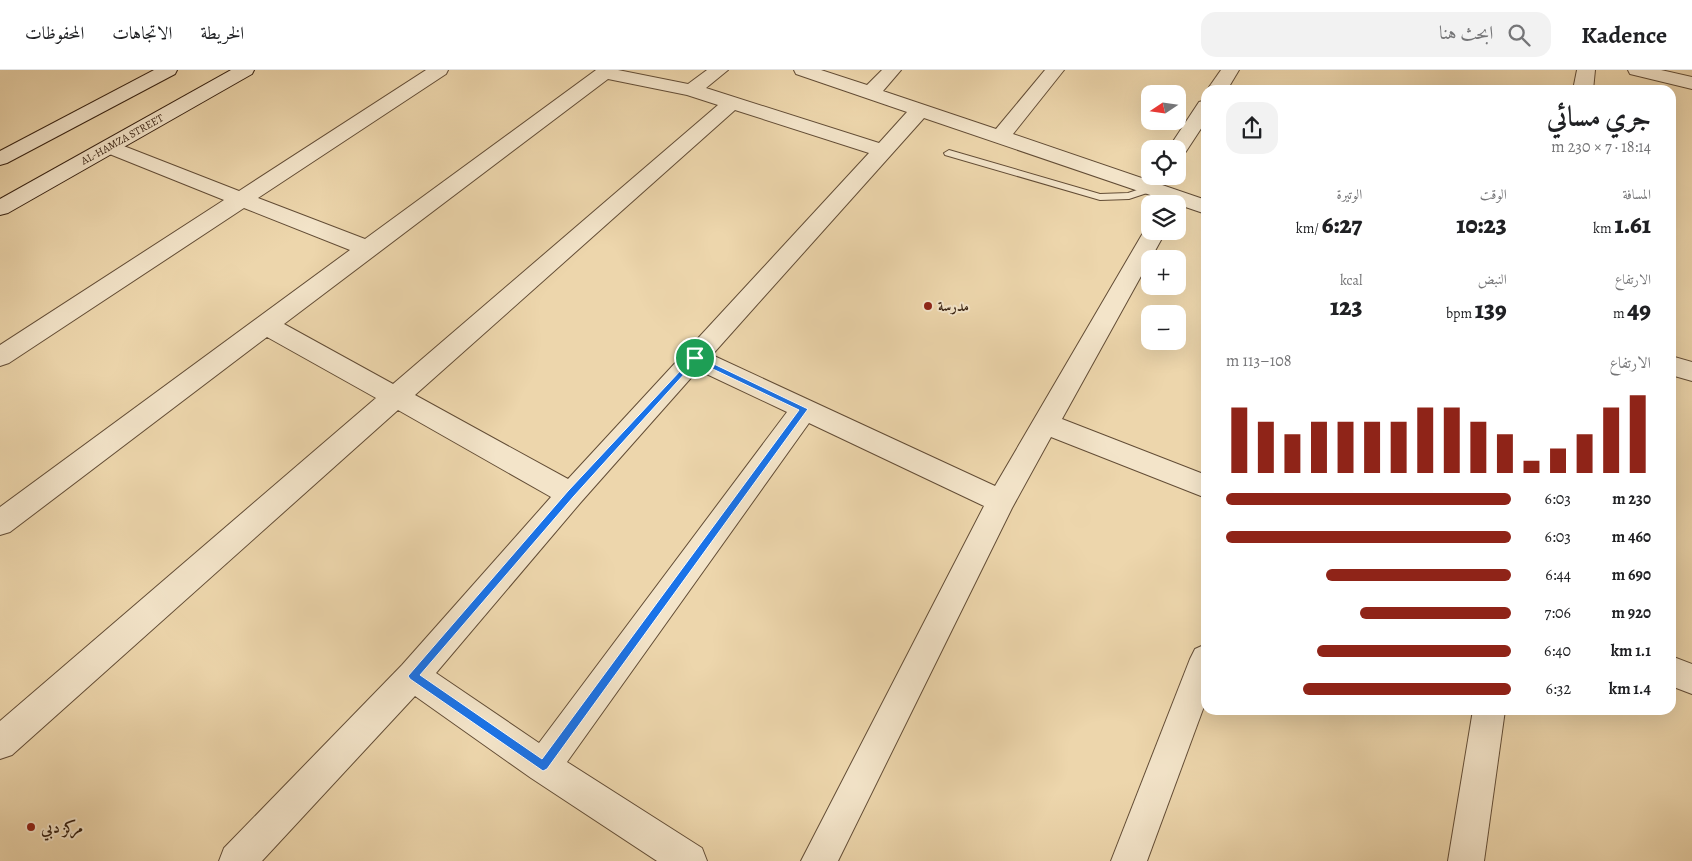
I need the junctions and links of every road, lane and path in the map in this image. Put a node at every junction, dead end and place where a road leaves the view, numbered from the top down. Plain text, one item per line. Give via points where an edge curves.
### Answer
1 (168, 70) edge
2 (245, 70) edge
3 (438, 70) edge
4 (719, 70) edge
5 (803, 70) edge
6 (892, 70) edge
7 (1055, 70) edge
8 (1230, 70) edge
9 (1586, 70) edge
10 (1637, 70) edge
11 (606, 72) edge
12 (1692, 83) edge
13 (1220, 85) edge
14 (1584, 85) edge
15 (691, 90) junction
16 (870, 93) junction
17 (732, 103) junction
18 (920, 110) junction
19 (1201, 114) edge
20 (1000, 137) junction
21 (1184, 140) edge
22 (109, 146) junction
23 (884, 151) junction
24 (949, 153) dead end
25 (0, 159) edge
26 (1141, 178) edge
27 (1150, 185) edge
28 (1159, 185) edge
29 (1168, 195) edge
30 (240, 199) junction
31 (1186, 203) edge
32 (1201, 206) edge
33 (0, 208) edge
34 (1149, 240) edge
35 (368, 249) junction
36 (266, 325) junction
37 (0, 357) edge
38 (695, 358) junction
39 (1676, 367) edge
40 (1692, 372) edge
41 (397, 398) junction
42 (804, 409) junction
43 (1045, 423) junction
44 (1201, 485) edge
45 (571, 494) junction
46 (1001, 501) junction
47 (0, 523) edge
48 (1201, 672) edge
49 (1676, 673) edge
50 (413, 676) junction
51 (1692, 679) edge
52 (1488, 715) edge
53 (0, 743) edge
54 (543, 766) junction
55 (237, 861) edge
56 (689, 861) edge
57 (819, 861) edge
58 (1129, 861) edge
59 (1466, 861) edge

1 - 25 street
2 - 22 street, AL-HAMZA STREET
3 - 30 street
4 - 15 street
5 - 16 street
6 - 16 street
7 - 20 street
8 - 13 street
9 - 14 street
10 - 12 street
11 - 15 street
11 - 35 street
15 - 17 street
16 - 18 street
17 - 23 street
17 - 41 street
18 - 20 street
18 - 23 street
19 - 21 street
20 - 26 street
22 - 30 street
22 - 33 street, AL-HAMZA STREET
23 - 38 street
24 - 27 lane via 1100,197 1129,196
28 - 29 street
30 - 35 street
30 - 37 street
31 - 32 street
34 - 43 street
35 - 36 street
36 - 41 street
36 - 47 street
38 - 42 street
38 - 45 street
39 - 40 street
41 - 45 street
41 - 53 street
42 - 46 street
42 - 54 street
43 - 44 street
43 - 46 street
45 - 50 street
46 - 57 street
48 - 58 street
49 - 51 street
50 - 54 street
50 - 55 street
52 - 59 street
54 - 56 street

